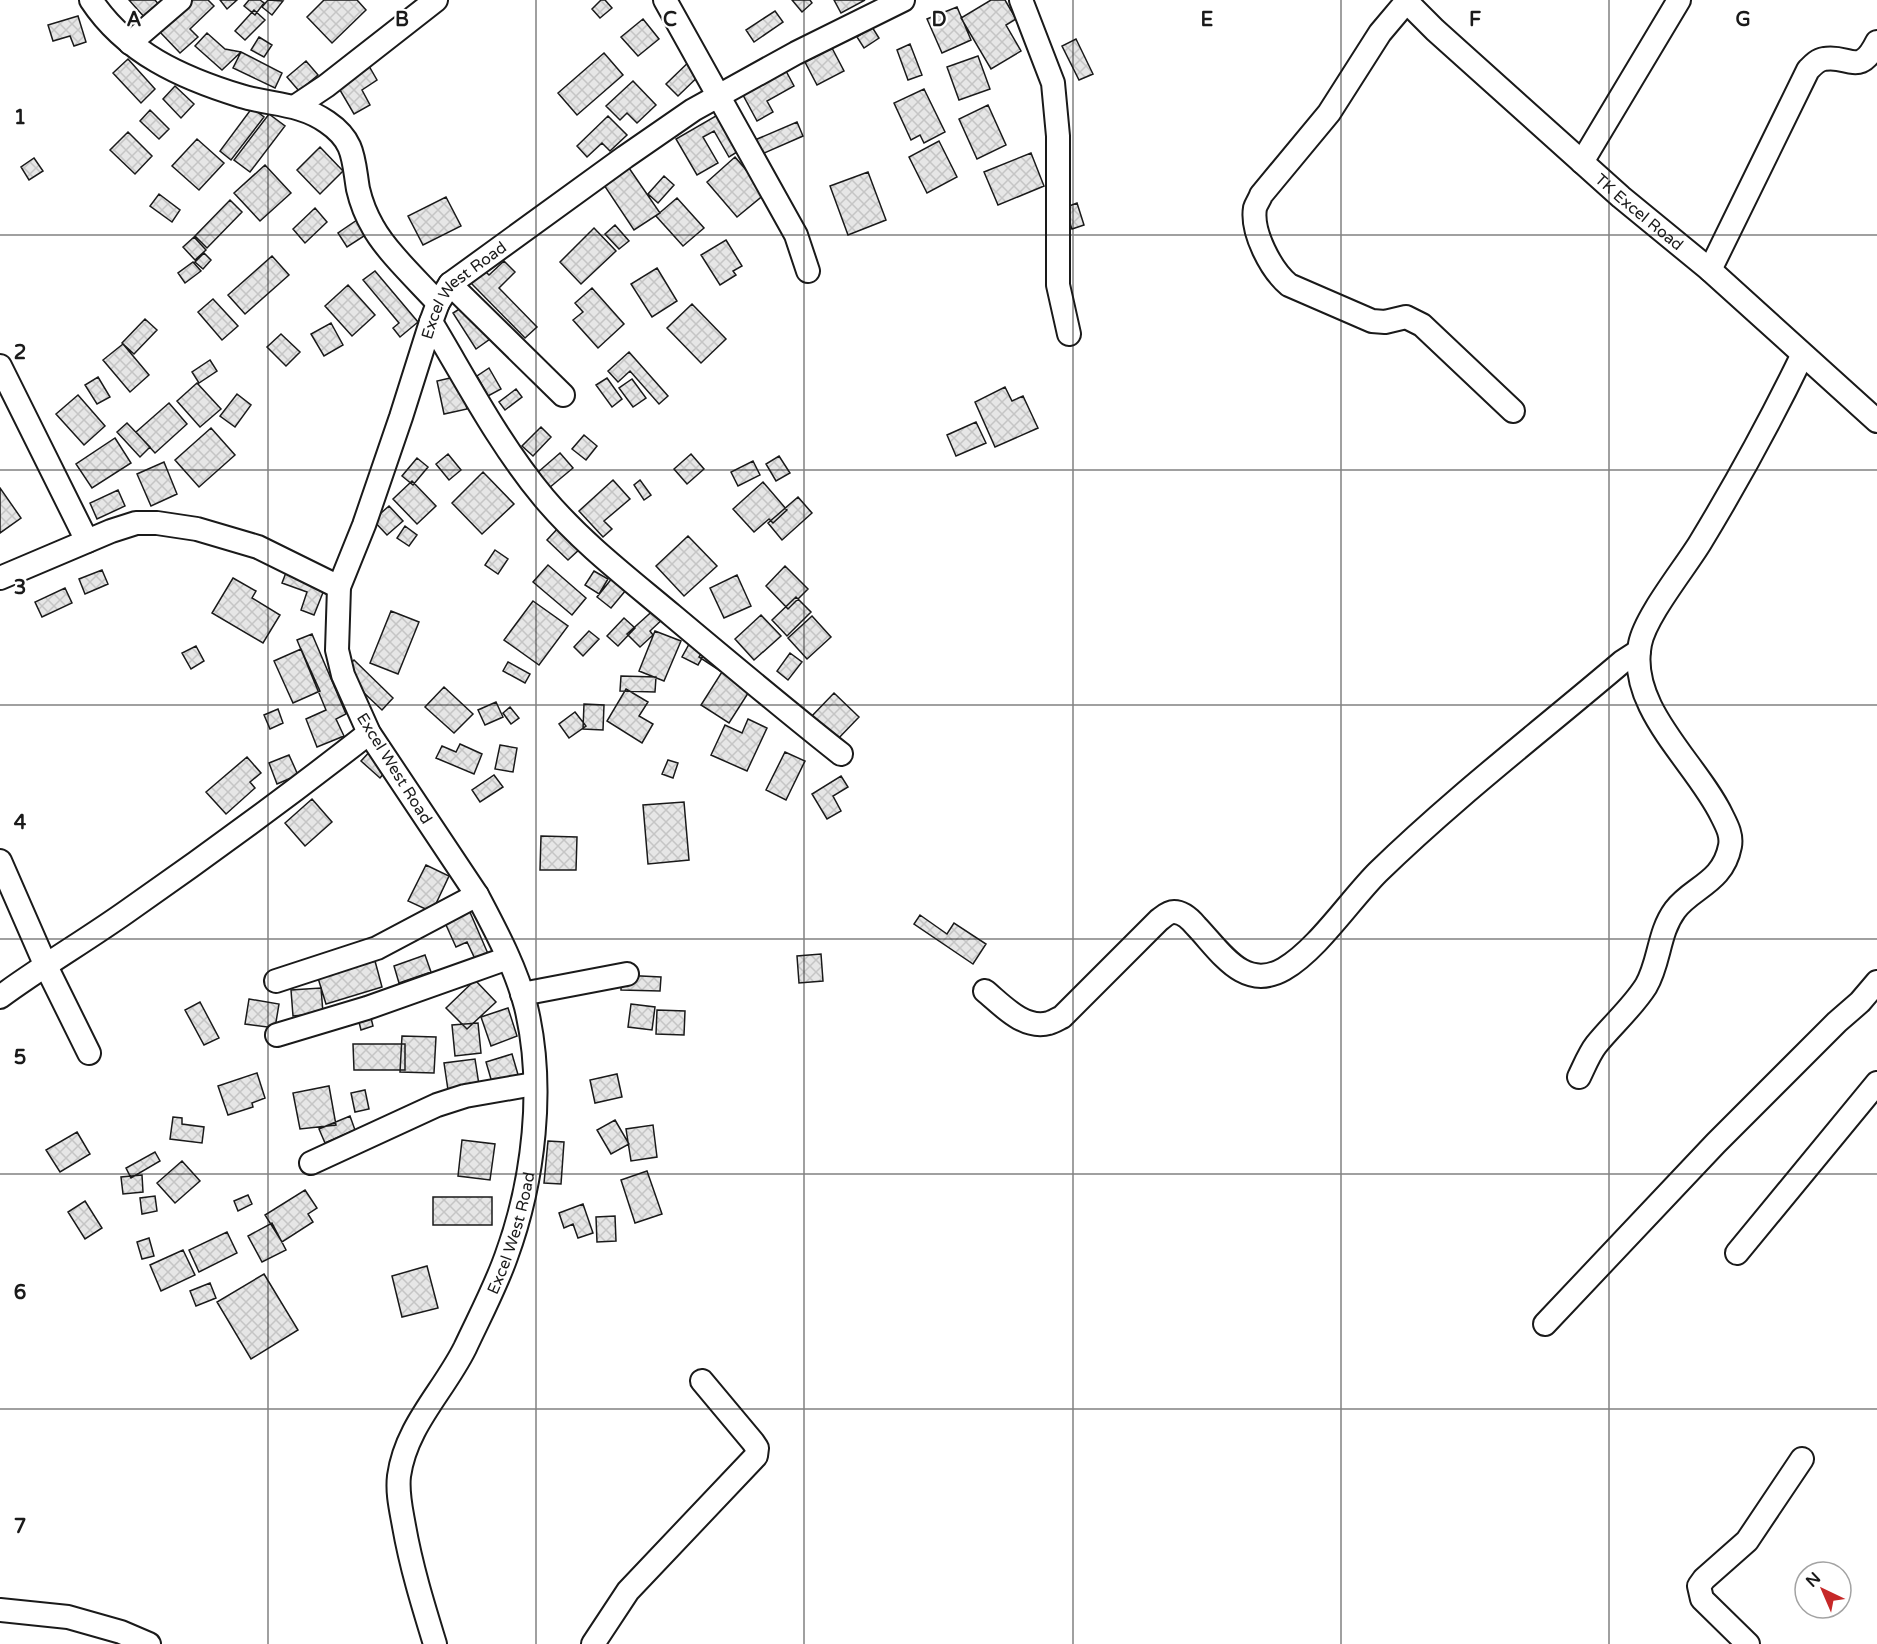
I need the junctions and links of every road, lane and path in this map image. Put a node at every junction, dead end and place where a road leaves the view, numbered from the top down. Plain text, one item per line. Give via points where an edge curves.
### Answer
1 (92, 0) edge
2 (180, 0) edge
3 (436, 0) edge
4 (665, 0) edge
5 (903, 0) edge
6 (1021, 0) edge
7 (1679, 0) edge
8 (1406, 1) edge
9 (1877, 42) edge
10 (130, 43) junction
11 (719, 95) junction
12 (296, 106) junction
13 (1582, 162) junction
14 (1710, 270) junction
15 (808, 271) dead end
16 (440, 303) junction
17 (1069, 334) dead end
18 (1802, 356) junction
19 (0, 366) edge
20 (563, 395) dead end
21 (1513, 411) dead end
22 (1877, 421) edge
23 (87, 541) junction
24 (0, 578) edge
25 (339, 587) junction
26 (1639, 651) junction
27 (369, 733) junction
28 (841, 754) dead end
29 (0, 861) edge
30 (477, 895) junction
31 (508, 958) junction
32 (45, 964) junction
33 (627, 974) dead end
34 (276, 981) dead end
35 (1877, 982) edge
36 (985, 991) dead end
37 (522, 994) junction
38 (0, 997) edge
39 (278, 1035) dead end
40 (89, 1053) dead end
41 (1579, 1077) dead end
42 (1877, 1083) edge
43 (534, 1084) junction
44 (311, 1163) dead end
45 (1737, 1253) dead end
46 (1545, 1324) dead end
47 (702, 1381) dead end
48 (1802, 1459) dead end
49 (0, 1610) edge
50 (149, 1644) edge
51 (435, 1644) edge
52 (593, 1644) edge
53 (1748, 1644) edge

1 - 10 street via 107,23
2 - 10 street
3 - 12 street
4 - 11 street
5 - 11 street, Excel West Road
6 - 17 street via 1053,83 1058,119 1058,285
7 - 13 street
8 - 13 street, TK Excel Road
8 - 21 street via 1380,33 1323,120 1261,195 1255,208 1260,243 1279,276 1289,285 1372,321 1406,317 1422,325
9 - 14 street via 1862,61 1824,59 1808,70
10 - 12 street via 167,68 242,96
11 - 15 street via 796,235
11 - 16 street, Excel West Road via 625,157
12 - 16 street via 326,121 350,146 359,191 374,230
13 - 14 street, TK Excel Road
14 - 18 street, TK Excel Road
16 - 20 street
16 - 25 street, Excel West Road
16 - 28 street via 507,450 546,500 598,554
18 - 22 street, TK Excel Road
18 - 26 street via 1759,441 1644,632
19 - 23 street
23 - 24 street
23 - 25 street via 136,523 197,529 258,548
25 - 27 street, Excel West Road via 338,650 343,675
26 - 36 street via 1434,821 1378,872 1308,950 1283,970 1260,978 1243,972 1189,918 1175,912 1159,920 1062,1017 1048,1024 1032,1024 1016,1016
26 - 41 street via 1640,675 1656,717 1717,806 1729,830 1730,847 1715,876 1676,908 1668,920 1646,985 1594,1047
27 - 30 street, Excel West Road
27 - 32 street via 175,878
29 - 32 street
30 - 31 street, Excel West Road
30 - 34 street via 377,948
31 - 37 street, Excel West Road
31 - 39 street
32 - 38 street
32 - 40 street
33 - 37 street
35 - 46 street via 1716,1143
37 - 43 street, Excel West Road via 531,1029
42 - 45 street
43 - 44 street via 437,1105
43 - 51 street, Excel West Road via 536,1127 507,1256 450,1375 412,1431 399,1477 410,1560
47 - 52 street via 753,1442 756,1456 628,1592
48 - 53 street via 1747,1541 1699,1586 1702,1599
49 - 50 street via 68,1617

